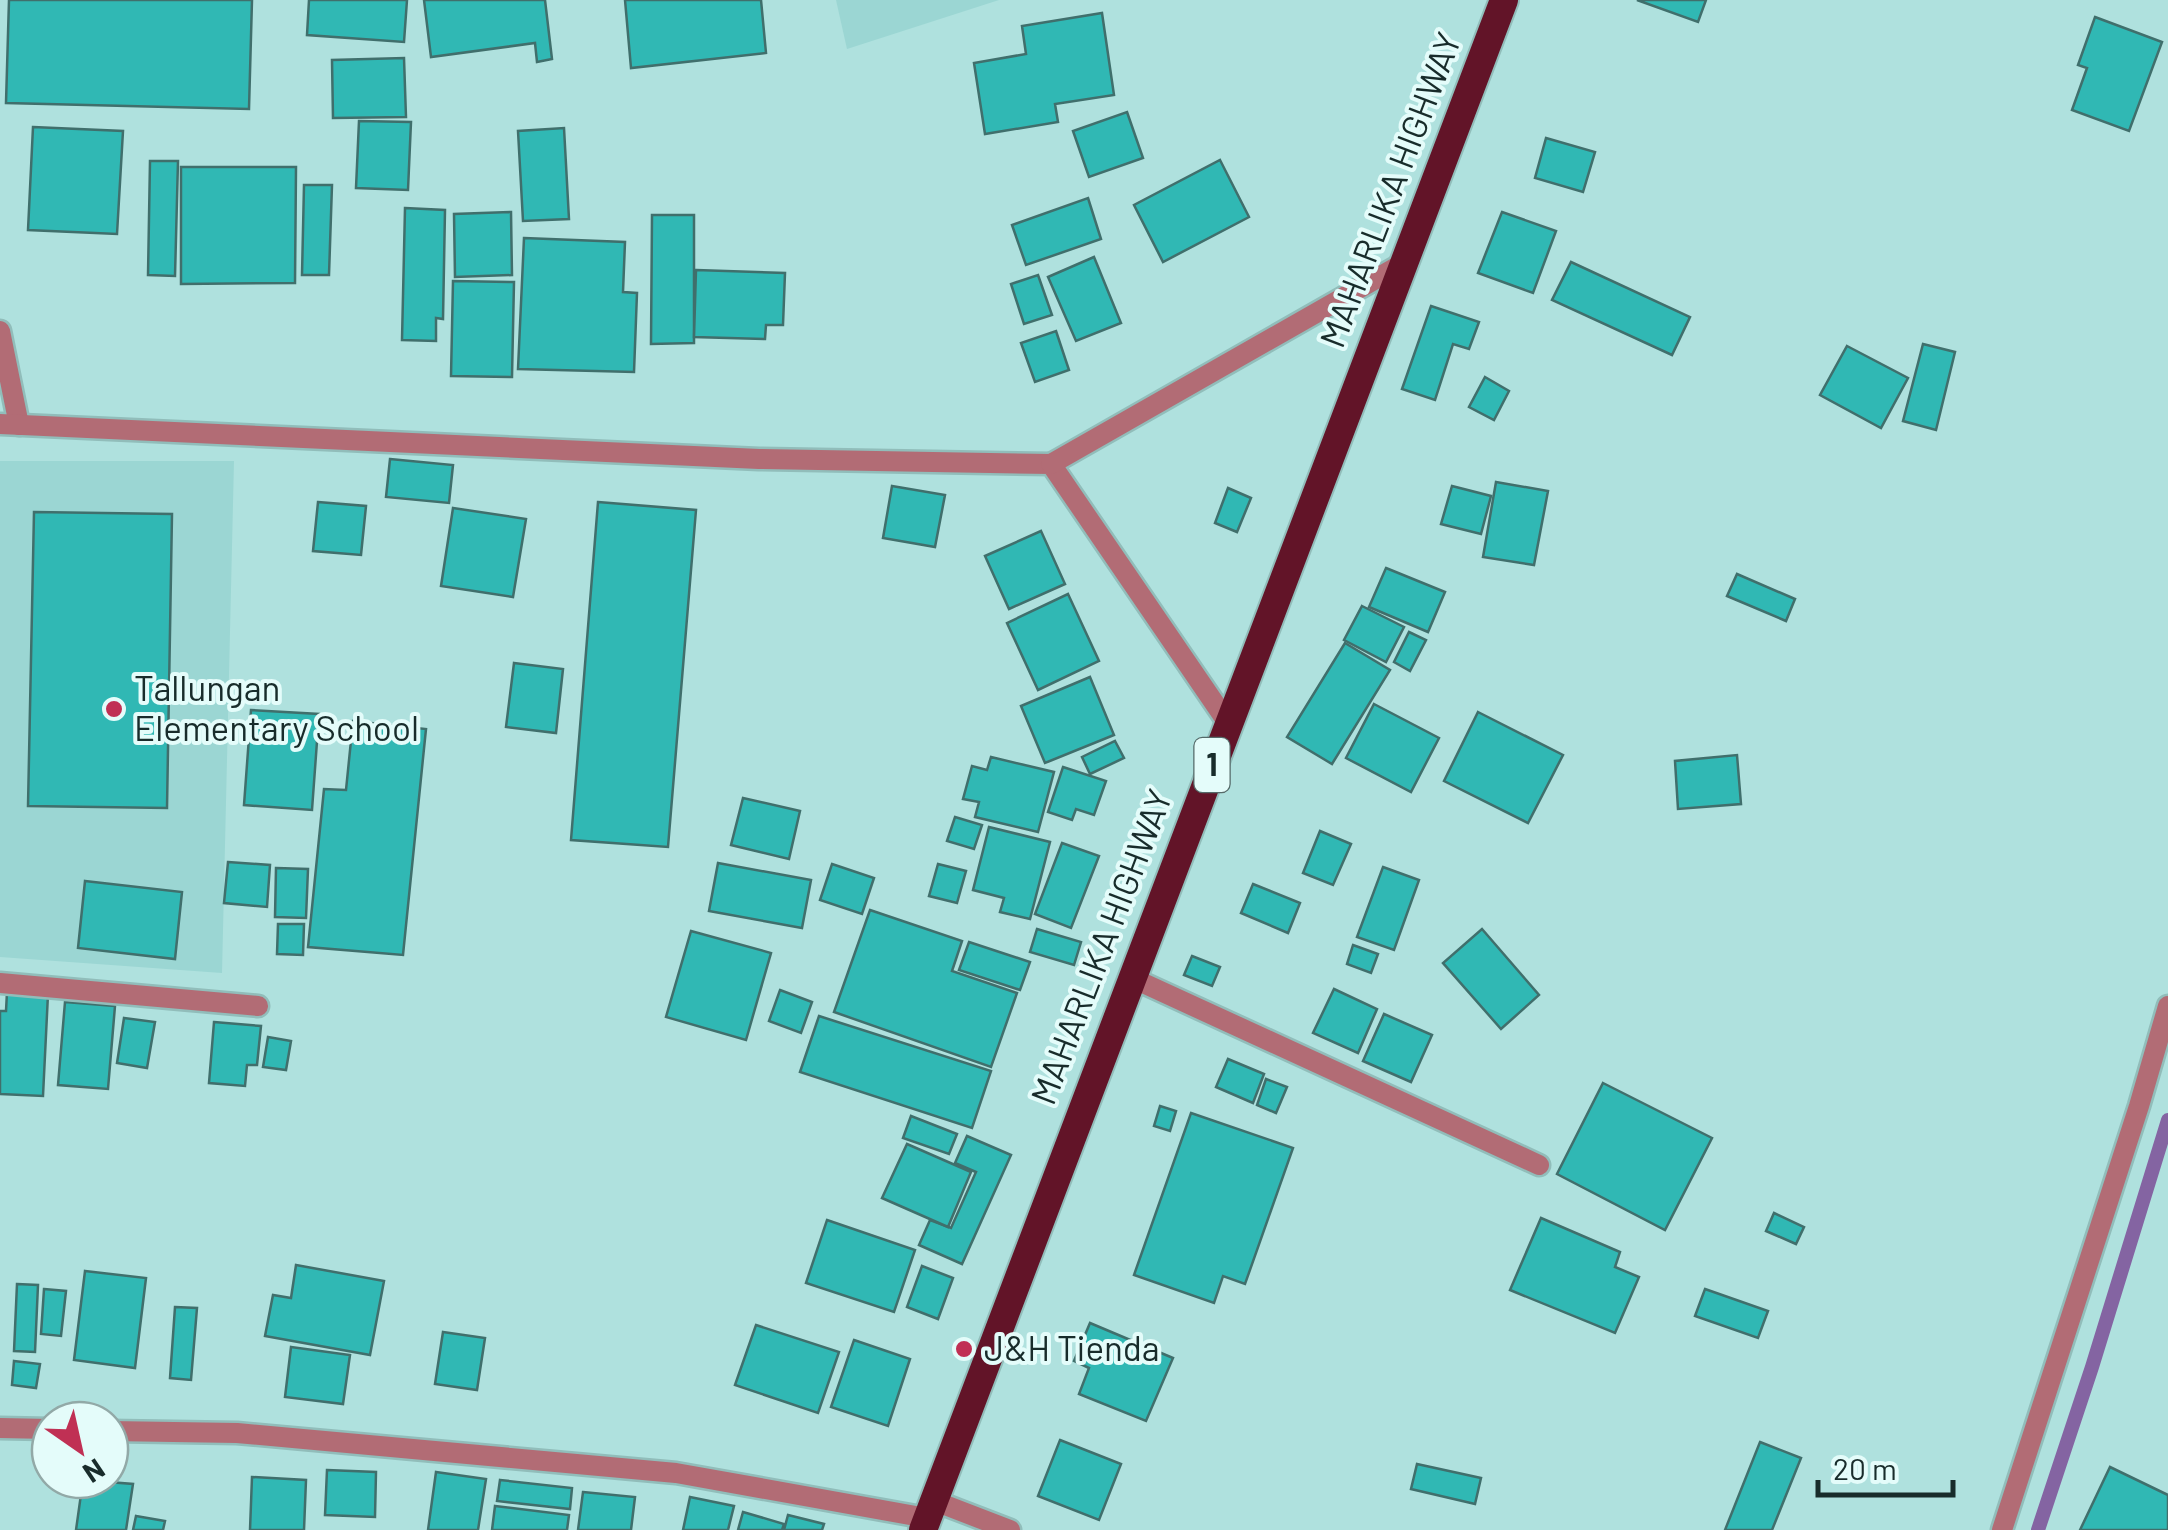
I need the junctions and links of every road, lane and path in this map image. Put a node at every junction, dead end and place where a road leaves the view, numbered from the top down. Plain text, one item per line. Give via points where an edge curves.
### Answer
1 (1504, 0) edge
2 (1402, 264) junction
3 (0, 331) edge
4 (10, 424) edge
5 (1051, 464) junction
6 (1228, 723) junction
7 (1130, 976) junction
8 (0, 983) edge
9 (258, 1006) dead end
10 (2168, 1006) edge
11 (1539, 1165) dead end
12 (0, 1428) edge
13 (30, 1429) edge
14 (130, 1430) edge
15 (927, 1516) edge
16 (1010, 1530) edge
17 (2002, 1530) edge

1 - 2 highway, MAHARLIKA HIGHWAY / 1
2 - 5 street
2 - 6 highway, MAHARLIKA HIGHWAY / 1
3 - 4 street
4 - 5 street via 759,459
5 - 6 street
6 - 7 highway, MAHARLIKA HIGHWAY / 1
7 - 11 street
7 - 15 highway, MAHARLIKA HIGHWAY / 1
8 - 9 street
10 - 17 street
12 - 13 street
14 - 15 street via 237,1433 676,1473
15 - 16 street

